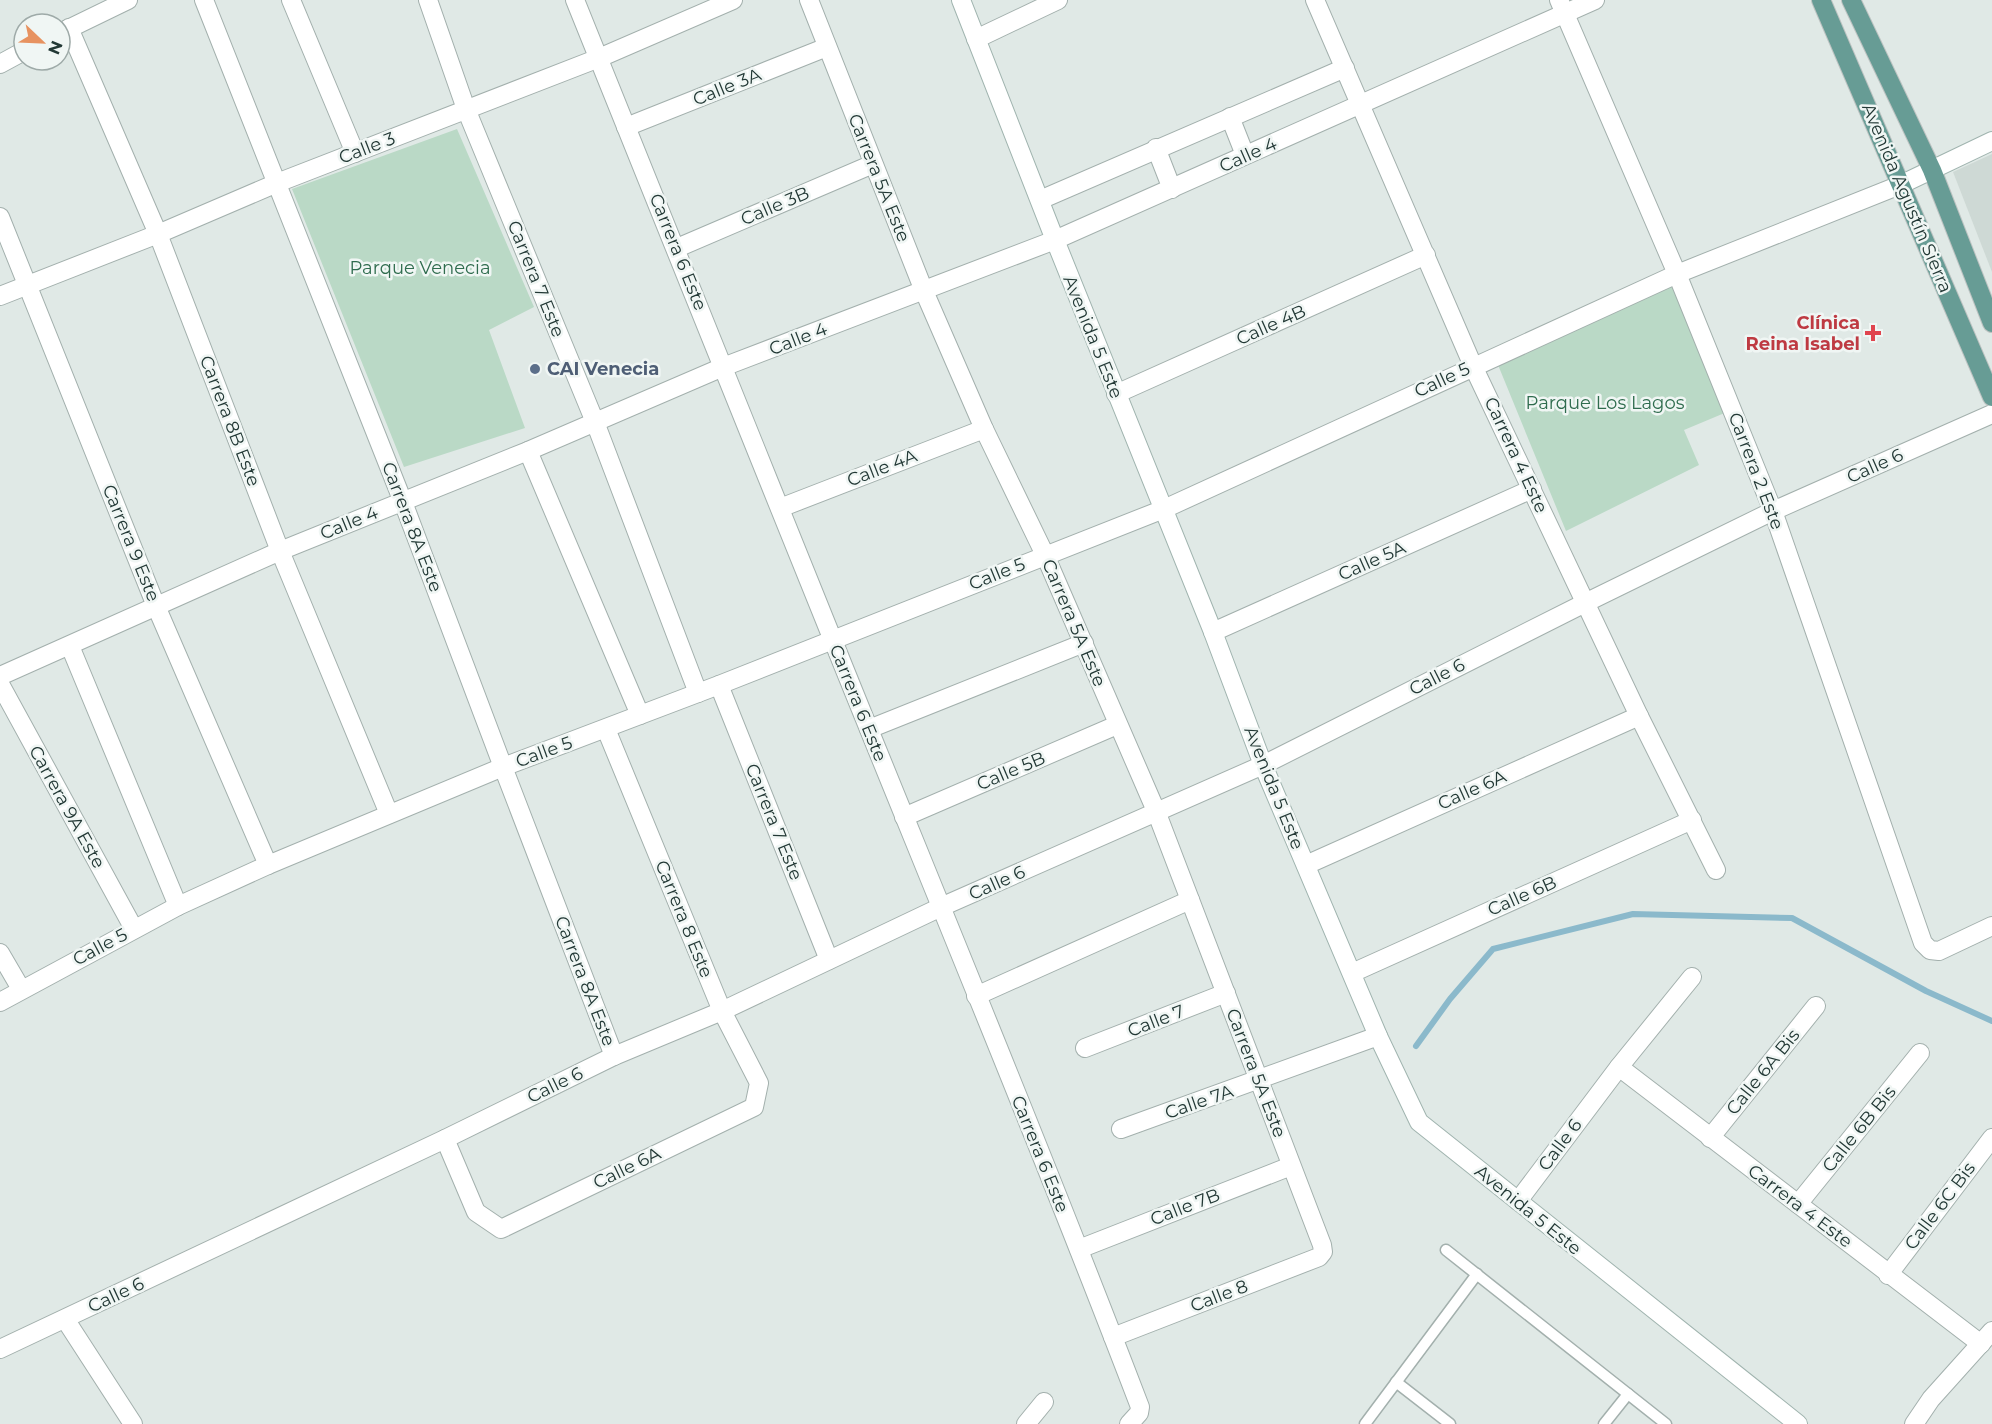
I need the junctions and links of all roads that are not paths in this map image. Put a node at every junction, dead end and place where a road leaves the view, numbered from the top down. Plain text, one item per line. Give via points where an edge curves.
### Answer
1 (128, 0) edge
2 (204, 0) edge
3 (291, 0) edge
4 (428, 0) edge
5 (575, 0) edge
6 (733, 0) edge
7 (809, 0) edge
8 (961, 0) edge
9 (1058, 0) edge
10 (1595, 0) edge
11 (1821, 0) edge
12 (1851, 0) edge
13 (1317, 1) edge
14 (1562, 7) edge
15 (72, 26) edge
16 (976, 39) junction
17 (72, 47) edge
18 (827, 47) junction
19 (599, 58) junction
20 (1345, 68) junction
21 (1361, 105) junction
22 (466, 109) junction
23 (1230, 117) junction
24 (626, 127) junction
25 (1992, 141) edge
26 (1156, 148) junction
27 (355, 153) junction
28 (1245, 155) junction
29 (873, 164) junction
30 (1932, 170) junction
31 (277, 183) junction
32 (1900, 185) junction
33 (1172, 189) junction
34 (1040, 200) junction
35 (0, 217) edge
36 (158, 234) junction
37 (1054, 240) junction
38 (677, 248) junction
39 (1425, 255) junction
40 (1677, 273) junction
41 (28, 285) junction
42 (924, 291) junction
43 (0, 296) edge
44 (1992, 323) edge
45 (1473, 366) junction
46 (723, 367) junction
47 (1116, 394) junction
48 (1992, 397) edge
49 (1992, 414) edge
50 (595, 422) junction
51 (984, 429) junction
52 (528, 451) junction
53 (1532, 489) junction
54 (403, 502) junction
55 (780, 508) junction
56 (1164, 509) junction
57 (1773, 511) junction
58 (280, 551) junction
59 (1045, 555) junction
60 (1585, 603) junction
61 (156, 606) junction
62 (1213, 632) junction
63 (832, 639) junction
64 (1084, 643) junction
65 (70, 646) junction
66 (0, 676) edge
67 (0, 684) edge
68 (719, 685) junction
69 (698, 693) junction
70 (640, 715) junction
71 (1639, 716) junction
72 (1118, 725) junction
73 (606, 729) junction
74 (869, 729) junction
75 (1263, 765) junction
76 (502, 767) junction
77 (1156, 811) junction
78 (389, 814) junction
79 (904, 817) junction
80 (1692, 820) junction
81 (268, 865) junction
82 (1306, 865) junction
83 (1716, 870) dead end
84 (1190, 900) junction
85 (178, 906) junction
86 (941, 908) junction
87 (1992, 926) edge
88 (134, 929) junction
89 (0, 953) edge
90 (829, 960) junction
91 (1352, 973) junction
92 (1692, 977) dead end
93 (21, 989) junction
94 (1226, 993) junction
95 (976, 996) junction
96 (0, 1002) edge
97 (1816, 1006) dead end
98 (722, 1011) junction
99 (1378, 1036) junction
100 (1085, 1048) dead end
101 (1920, 1053) dead end
102 (614, 1056) junction
103 (1619, 1067) junction
104 (1259, 1081) junction
105 (754, 1107) joint
106 (1121, 1129) dead end
107 (1710, 1138) junction
108 (1992, 1138) edge
109 (445, 1139) junction
110 (1291, 1166) junction
111 (1518, 1201) junction
112 (1798, 1204) junction
113 (1079, 1249) junction
114 (1446, 1250) dead end
115 (1323, 1252) joint
116 (1477, 1274) junction
117 (1888, 1275) junction
118 (66, 1319) junction
119 (1113, 1336) junction
120 (1986, 1338) edge
121 (0, 1349) edge
122 (1396, 1382) junction
123 (1628, 1394) junction
124 (1044, 1402) dead end
125 (133, 1424) edge
126 (1026, 1424) edge
127 (1129, 1424) edge
128 (1365, 1424) edge
129 (1450, 1424) edge
130 (1604, 1424) edge
131 (1666, 1424) edge
132 (1798, 1424) edge
133 (1914, 1424) edge

1 - 15 street
2 - 31 street, Carrera 8A Este
3 - 27 street
4 - 22 street, Carrera 7 Este
5 - 19 street, Carrera 6 Este
6 - 19 street, Calle 3
7 - 18 street, Carrera 5A Este
8 - 16 street, Avenida 5 Este
9 - 16 street
10 - 14 street, Calle 4
11 - 32 main road, Avenida Agustín Sierra
12 - 30 main road, Avenida Agustín Sierra
13 - 20 street, Carrera 4 Este
14 - 21 street, Calle 4
14 - 40 street, Carrera 2 Este
16 - 34 street, Avenida 5 Este
17 - 36 street, Carrera 8B Este
18 - 24 street, Calle 3A
18 - 29 street, Carrera 5A Este
19 - 22 street, Calle 3
19 - 24 street, Carrera 6 Este
20 - 21 street, Carrera 4 Este
20 - 23 street
21 - 28 street, Calle 4
21 - 39 street, Carrera 4 Este
22 - 27 street, Calle 3
22 - 50 street, Carrera 7 Este
23 - 26 street
23 - 28 street
24 - 38 street, Carrera 6 Este
25 - 30 street, Calle 5
26 - 33 street
26 - 34 street
27 - 31 street, Calle 3
28 - 33 street, Calle 4
29 - 38 street, Calle 3B
29 - 42 street, Carrera 5A Este
30 - 32 street, Calle 5
30 - 44 main road, Avenida Agustín Sierra
31 - 36 street, Calle 3
31 - 54 street, Carrera 8A Este
32 - 40 street, Calle 5
32 - 48 main road, Avenida Agustín Sierra
33 - 37 street, Calle 4
34 - 37 street, Avenida 5 Este
35 - 41 street, Carrera 9 Este
36 - 41 street, Calle 3
36 - 58 street, Carrera 8B Este
37 - 42 street, Calle 4
37 - 47 street, Avenida 5 Este
38 - 46 street, Carrera 6 Este
39 - 45 street, Carrera 4 Este
39 - 47 street, Calle 4B
40 - 45 street, Calle 5
40 - 57 street, Carrera 2 Este
41 - 43 street, Calle 3
41 - 61 street, Carrera 9 Este
42 - 46 street, Calle 4
42 - 51 street, Carrera 5A Este
45 - 53 street, Carrera 4 Este
45 - 56 street, Calle 5
46 - 50 street, Calle 4
46 - 55 street, Carrera 6 Este
47 - 56 street, Avenida 5 Este
49 - 57 street, Calle 6
50 - 52 street, Calle 4
50 - 69 street, Carrera 7 Este
51 - 55 street, Calle 4A
51 - 59 street, Carrera 5A Este
52 - 54 street, Calle 4
52 - 70 street
53 - 60 street, Carrera 4 Este
53 - 62 street, Calle 5A
54 - 58 street, Calle 4
54 - 76 street, Carrera 8A Este
55 - 63 street, Carrera 6 Este
56 - 59 street, Calle 5
56 - 62 street, Avenida 5 Este
57 - 60 street, Calle 6
57 - 87 street, Carrera 2 Este via 1923,943 1930,950 1939,951
58 - 61 street, Calle 4
58 - 78 street, Carrera 8B Este
59 - 63 street, Calle 5
59 - 64 street, Carrera 5A Este
60 - 71 street, Carrera 4 Este
60 - 75 street, Calle 6
61 - 65 street, Calle 4
61 - 81 street, Carrera 9 Este
62 - 75 street, Avenida 5 Este
63 - 68 street, Calle 5
63 - 74 street, Carrera 6 Este
64 - 72 street, Carrera 5A Este
64 - 74 street
65 - 66 street, Calle 4
65 - 85 street
67 - 88 street, Carrera 9A Este
68 - 69 street, Calle 5
68 - 90 street, Carrera 7 Este
69 - 70 street, Calle 5
70 - 73 street, Calle 5
71 - 80 street, Carrera 4 Este
71 - 82 street, Calle 6A
72 - 77 street, Carrera 5A Este
72 - 79 street, Calle 5B
73 - 76 street, Calle 5
73 - 98 street, Carrera 8 Este
74 - 79 street, Carrera 6 Este
75 - 77 street, Calle 6
75 - 82 street, Avenida 5 Este
76 - 78 street, Calle 5
76 - 102 street, Carrera 8A Este
77 - 84 street, Carrera 5A Este
77 - 86 street, Calle 6
78 - 81 street, Calle 5
79 - 86 street, Carrera 6 Este
80 - 83 street, Carrera 4 Este
80 - 91 street, Calle 6B
81 - 85 street, Calle 5
82 - 91 street, Avenida 5 Este
84 - 94 street, Carrera 5A Este
84 - 95 street
85 - 88 street, Calle 5
86 - 90 street, Calle 6
86 - 95 street, Carrera 6 Este
88 - 93 street, Calle 5
89 - 93 street
90 - 98 street, Calle 6
91 - 99 street, Avenida 5 Este
92 - 103 street, Calle 6
93 - 96 street, Calle 5
94 - 100 street, Calle 7
94 - 104 street, Carrera 5A Este
95 - 113 street, Carrera 6 Este
97 - 107 street, Calle 6A Bis
98 - 102 street, Calle 6
98 - 105 street, Carrera 8 Este via 759,1083
99 - 104 street, Calle 7A
99 - 111 street, Avenida 5 Este via 1419,1122
101 - 112 street, Calle 6B Bis
102 - 109 street, Calle 6
103 - 107 street, Carrera 4 Este
103 - 111 street, Calle 6
104 - 106 street, Calle 7A
104 - 110 street, Carrera 5A Este
105 - 109 street, Calle 6A via 501,1229 476,1212
107 - 112 street, Carrera 4 Este
108 - 117 street, Calle 6C Bis
109 - 118 street, Calle 6
110 - 113 street, Calle 7B
110 - 115 street, Carrera 5A Este
111 - 132 street, Avenida 5 Este
112 - 117 street, Carrera 4 Este
113 - 119 street, Carrera 6 Este
114 - 116 lane
115 - 119 street, Calle 8 via 1319,1257
116 - 122 lane
116 - 123 lane
117 - 120 street, Carrera 4 Este
118 - 121 street, Calle 6
118 - 125 street
119 - 127 street, Carrera 6 Este via 1140,1407
120 - 133 street via 1931,1399
122 - 128 lane
122 - 129 lane
123 - 130 lane
123 - 131 lane
124 - 126 street

